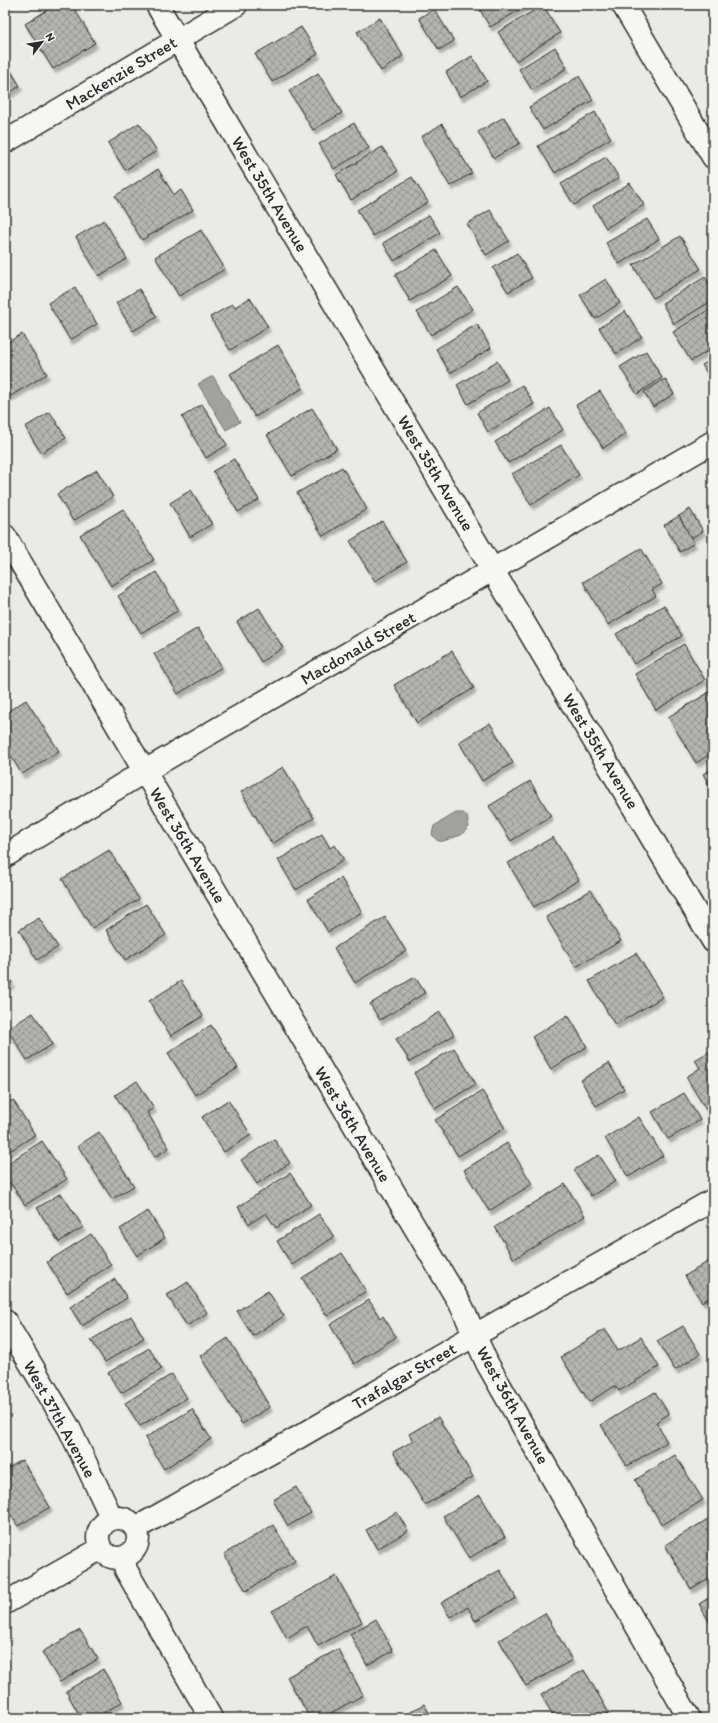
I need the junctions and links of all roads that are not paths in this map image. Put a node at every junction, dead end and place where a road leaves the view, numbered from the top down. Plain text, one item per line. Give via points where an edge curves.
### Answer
1 (157, 5) edge
2 (236, 5) edge
3 (623, 5) edge
4 (178, 40) junction
5 (5, 142) edge
6 (713, 157) edge
7 (713, 442) edge
8 (5, 536) edge
9 (493, 569) junction
10 (145, 771) junction
11 (5, 856) edge
12 (713, 941) edge
13 (713, 1200) edge
14 (5, 1321) edge
15 (475, 1335) junction
16 (110, 1519) junction
17 (136, 1528) junction
18 (100, 1549) junction
19 (123, 1558) junction
20 (5, 1603) edge
21 (211, 1718) edge
22 (689, 1718) edge

1 - 4 street, West 35th Avenue
2 - 4 street, Mackenzie Street
3 - 6 street
4 - 5 street, Mackenzie Street
4 - 9 street, West 35th Avenue
7 - 9 street, Macdonald Street
8 - 10 street, West 36th Avenue
9 - 10 street, Macdonald Street
9 - 12 street, West 35th Avenue
10 - 11 street, Macdonald Street
10 - 15 street, West 36th Avenue via 462,1306
13 - 15 street, Trafalgar Street
14 - 16 street, West 37th Avenue via 68,1428
15 - 17 street, Trafalgar Street
15 - 22 street, West 36th Avenue via 487,1363
16 - 17 street via 125,1519
16 - 18 street via 98,1531 97,1541
17 - 19 street via 136,1546
18 - 19 street via 110,1557
18 - 20 street
19 - 21 street via 126,1570

